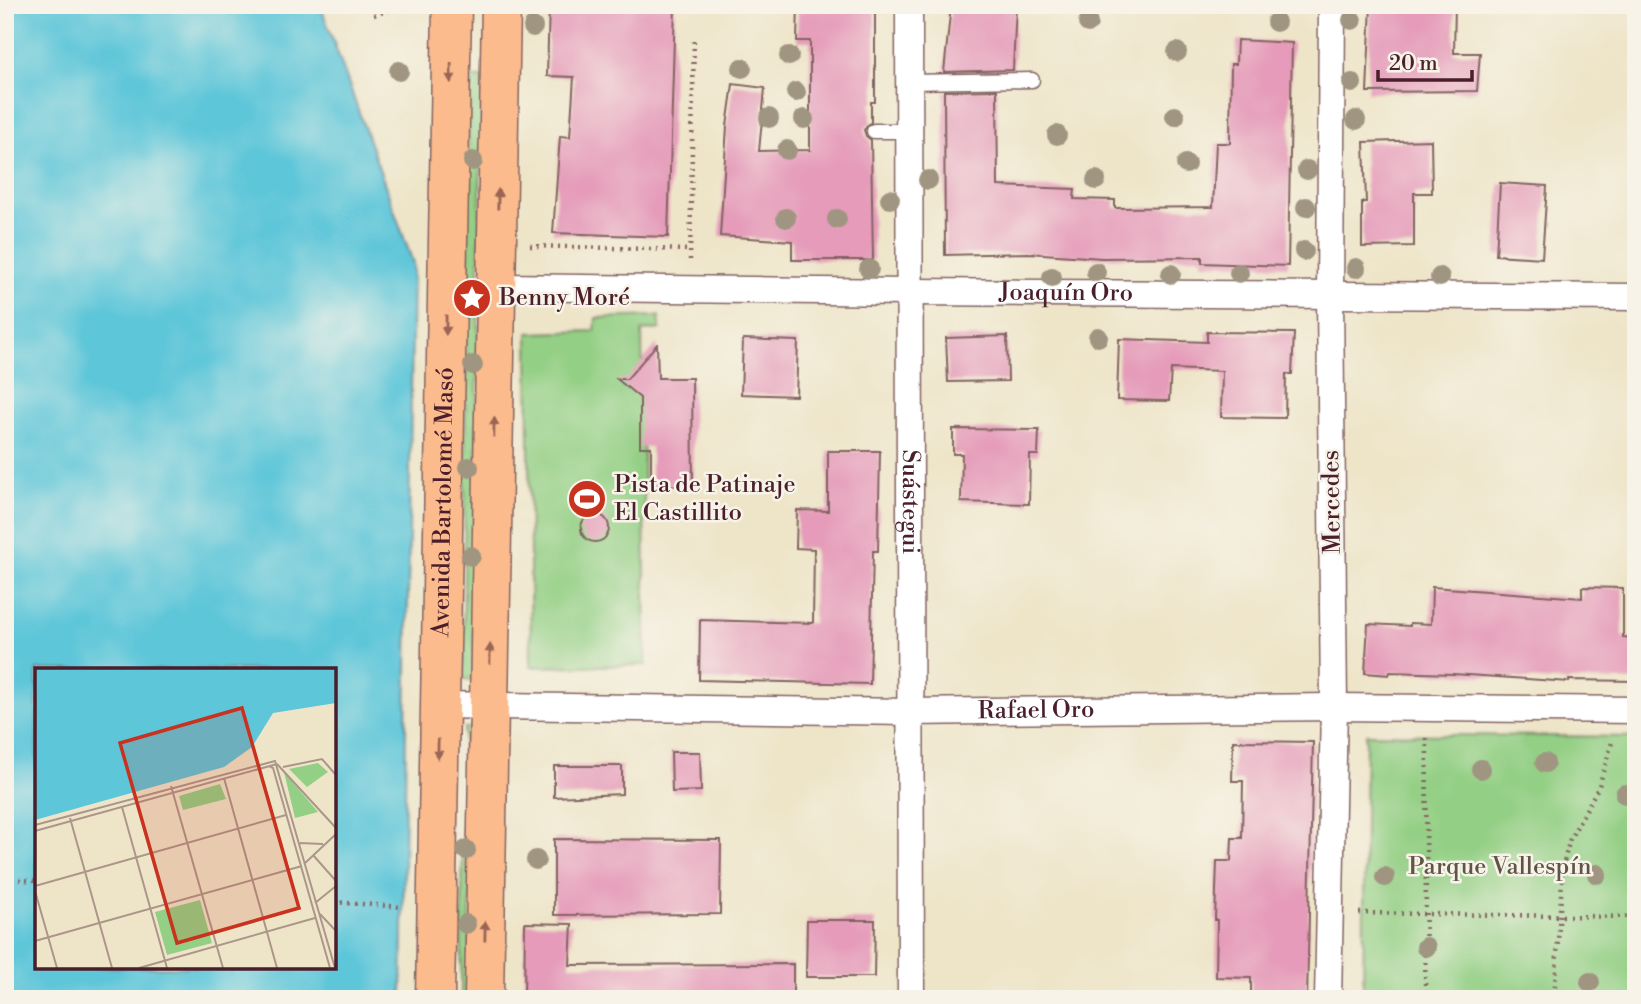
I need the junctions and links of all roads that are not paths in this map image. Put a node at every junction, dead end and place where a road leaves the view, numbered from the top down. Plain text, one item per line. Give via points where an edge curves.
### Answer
1 (909, 5) edge
2 (1332, 5) edge
3 (452, 20) edge
4 (501, 20) edge
5 (1032, 80) dead end
6 (909, 82) junction
7 (874, 131) dead end
8 (909, 131) junction
9 (496, 287) junction
10 (908, 292) junction
11 (1331, 295) junction
12 (1636, 297) edge
13 (489, 704) junction
14 (438, 705) junction
15 (1334, 707) junction
16 (1626, 710) edge
17 (909, 712) junction
18 (435, 999) edge
19 (484, 999) edge
20 (911, 999) edge
21 (1328, 999) edge

1 - 6 street, Suástegui
2 - 11 street, Mercedes
3 - 4 main road
3 -> 14 main road, Avenida Bartolomé Masó
9 -> 4 main road, Avenida Bartolomé Masó
5 - 6 lane
6 - 8 street, Suástegui
7 - 8 lane
8 - 10 street, Suástegui
9 - 10 street, Joaquín Oro
13 -> 9 main road, Avenida Bartolomé Masó
10 - 11 street, Joaquín Oro
10 - 17 street, Suástegui
11 - 12 street, Joaquín Oro
11 - 15 street, Mercedes
13 - 14 street, Rafael Oro
13 - 17 street, Rafael Oro
19 -> 13 main road, Avenida Bartolomé Masó
14 -> 18 main road, Avenida Bartolomé Masó
15 - 16 street, Rafael Oro
15 - 17 street, Rafael Oro
15 - 21 street, Mercedes
17 - 20 street, Suástegui

